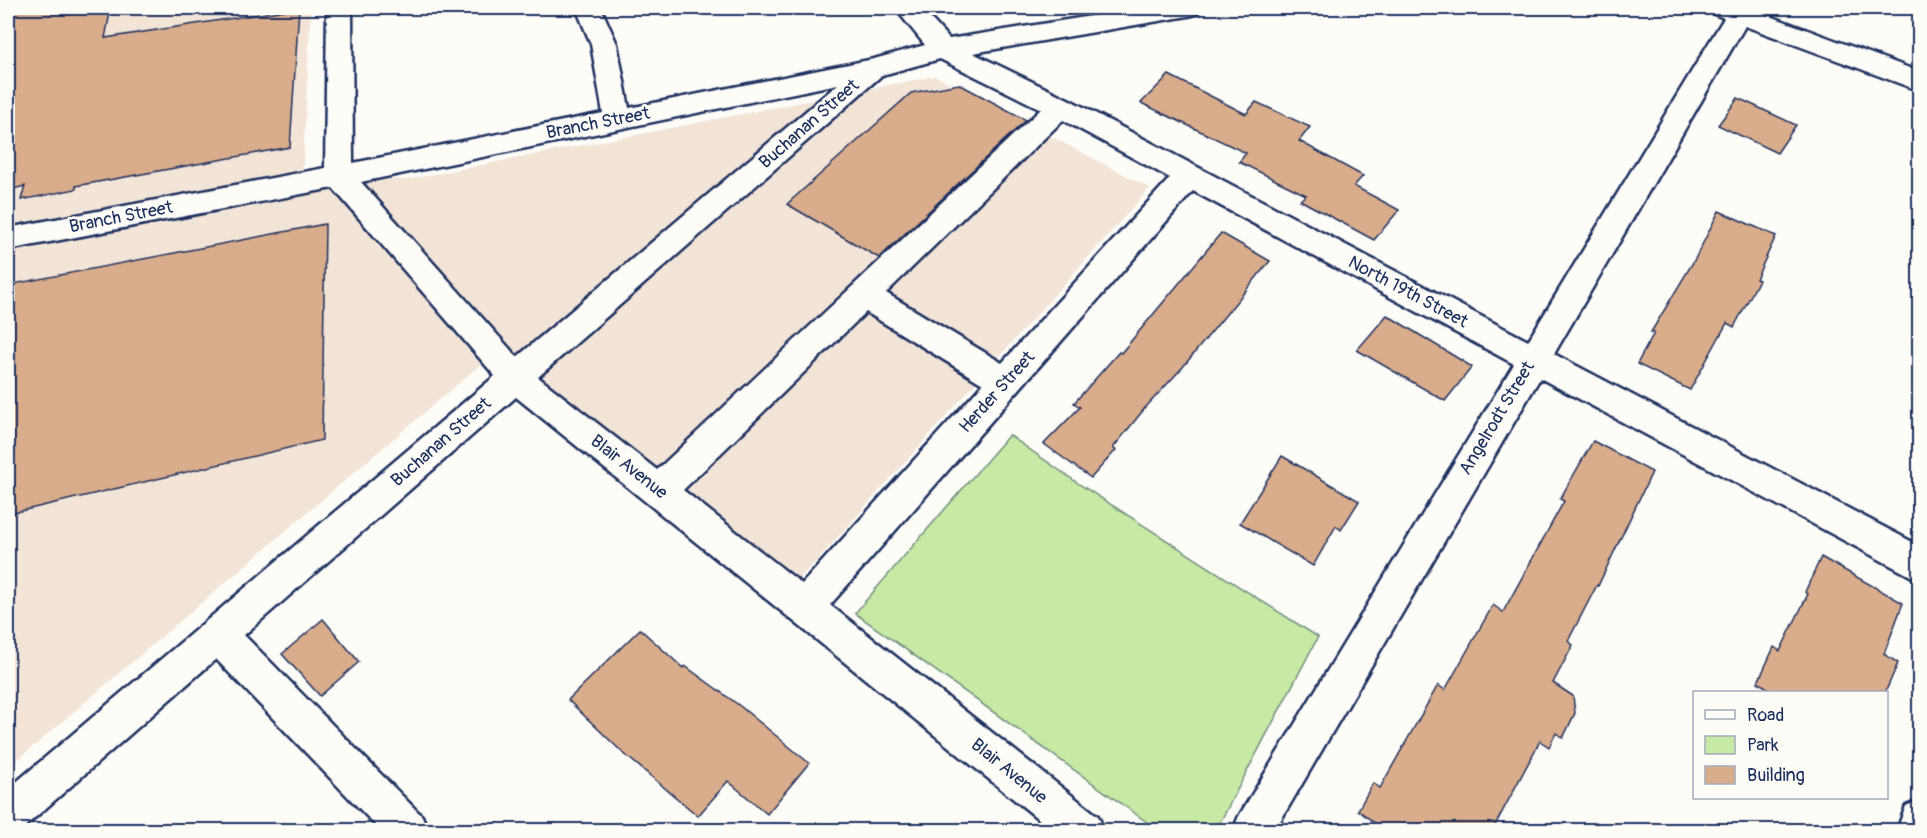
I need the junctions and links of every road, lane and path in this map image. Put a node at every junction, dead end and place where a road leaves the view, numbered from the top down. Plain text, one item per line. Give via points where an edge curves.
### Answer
1 (339, 8) edge
2 (588, 8) edge
3 (907, 8) edge
4 (1188, 8) edge
5 (1735, 10) edge
6 (943, 49) junction
7 (874, 68) junction
8 (1920, 82) edge
9 (1060, 107) junction
10 (618, 119) junction
11 (339, 176) junction
12 (1189, 176) junction
13 (8, 239) edge
14 (864, 295) junction
15 (1533, 358) junction
16 (516, 378) junction
17 (1006, 381) junction
18 (659, 491) junction
19 (1920, 565) edge
20 (806, 607) junction
21 (217, 634) junction
22 (8, 815) edge
23 (1920, 820) edge
24 (408, 831) edge
25 (1084, 831) edge
26 (1253, 831) edge
27 (1917, 831) edge

1 - 11 street
2 - 10 street via 604,44
3 - 6 street, North 19th Street
4 - 6 street, Branch Street
5 - 8 street
5 - 15 street, Angelrodt Street
6 - 7 street, Branch Street
6 - 9 street, North 19th Street
7 - 10 street, Branch Street
7 - 16 street, Buchanan Street
9 - 12 street, North 19th Street
9 - 14 street
10 - 11 street, Branch Street
11 - 13 street, Branch Street
11 - 16 street, Blair Avenue
12 - 15 street, North 19th Street
12 - 17 street, Herder Street
14 - 17 street
14 - 18 street
15 - 19 street, North 19th Street
15 - 26 street, Angelrodt Street
16 - 18 street, Blair Avenue
16 - 21 street, Buchanan Street
17 - 20 street, Herder Street
18 - 20 street, Blair Avenue
20 - 25 street, Blair Avenue
21 - 22 street, Buchanan Street
21 - 24 street
23 - 27 street

